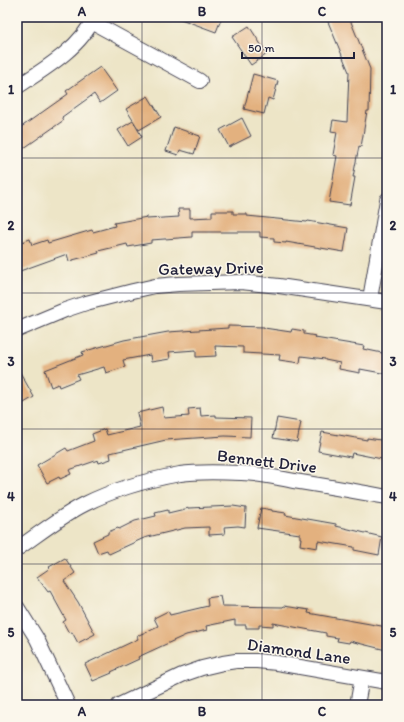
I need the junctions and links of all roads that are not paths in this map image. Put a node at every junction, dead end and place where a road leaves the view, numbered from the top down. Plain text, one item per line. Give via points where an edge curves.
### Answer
1 (93, 20) edge
2 (200, 81) dead end
3 (17, 87) edge
4 (387, 200) edge
5 (370, 299) junction
6 (387, 302) edge
7 (17, 330) edge
8 (387, 497) edge
9 (17, 549) edge
10 (17, 607) edge
11 (362, 678) junction
12 (387, 682) edge
13 (68, 705) edge
14 (119, 705) edge
15 (357, 705) edge

1 - 2 street
1 - 3 street via 71,47
4 - 5 street
5 - 6 street, Gateway Drive
5 - 7 street, Gateway Drive via 248,283 178,284 156,286 86,303
8 - 9 street, Bennett Drive via 268,476 214,472 180,474 115,491 84,505
10 - 13 street via 36,639
11 - 12 street, Diamond Lane
11 - 14 street, Diamond Lane via 264,661 229,662 191,672
11 - 15 street

